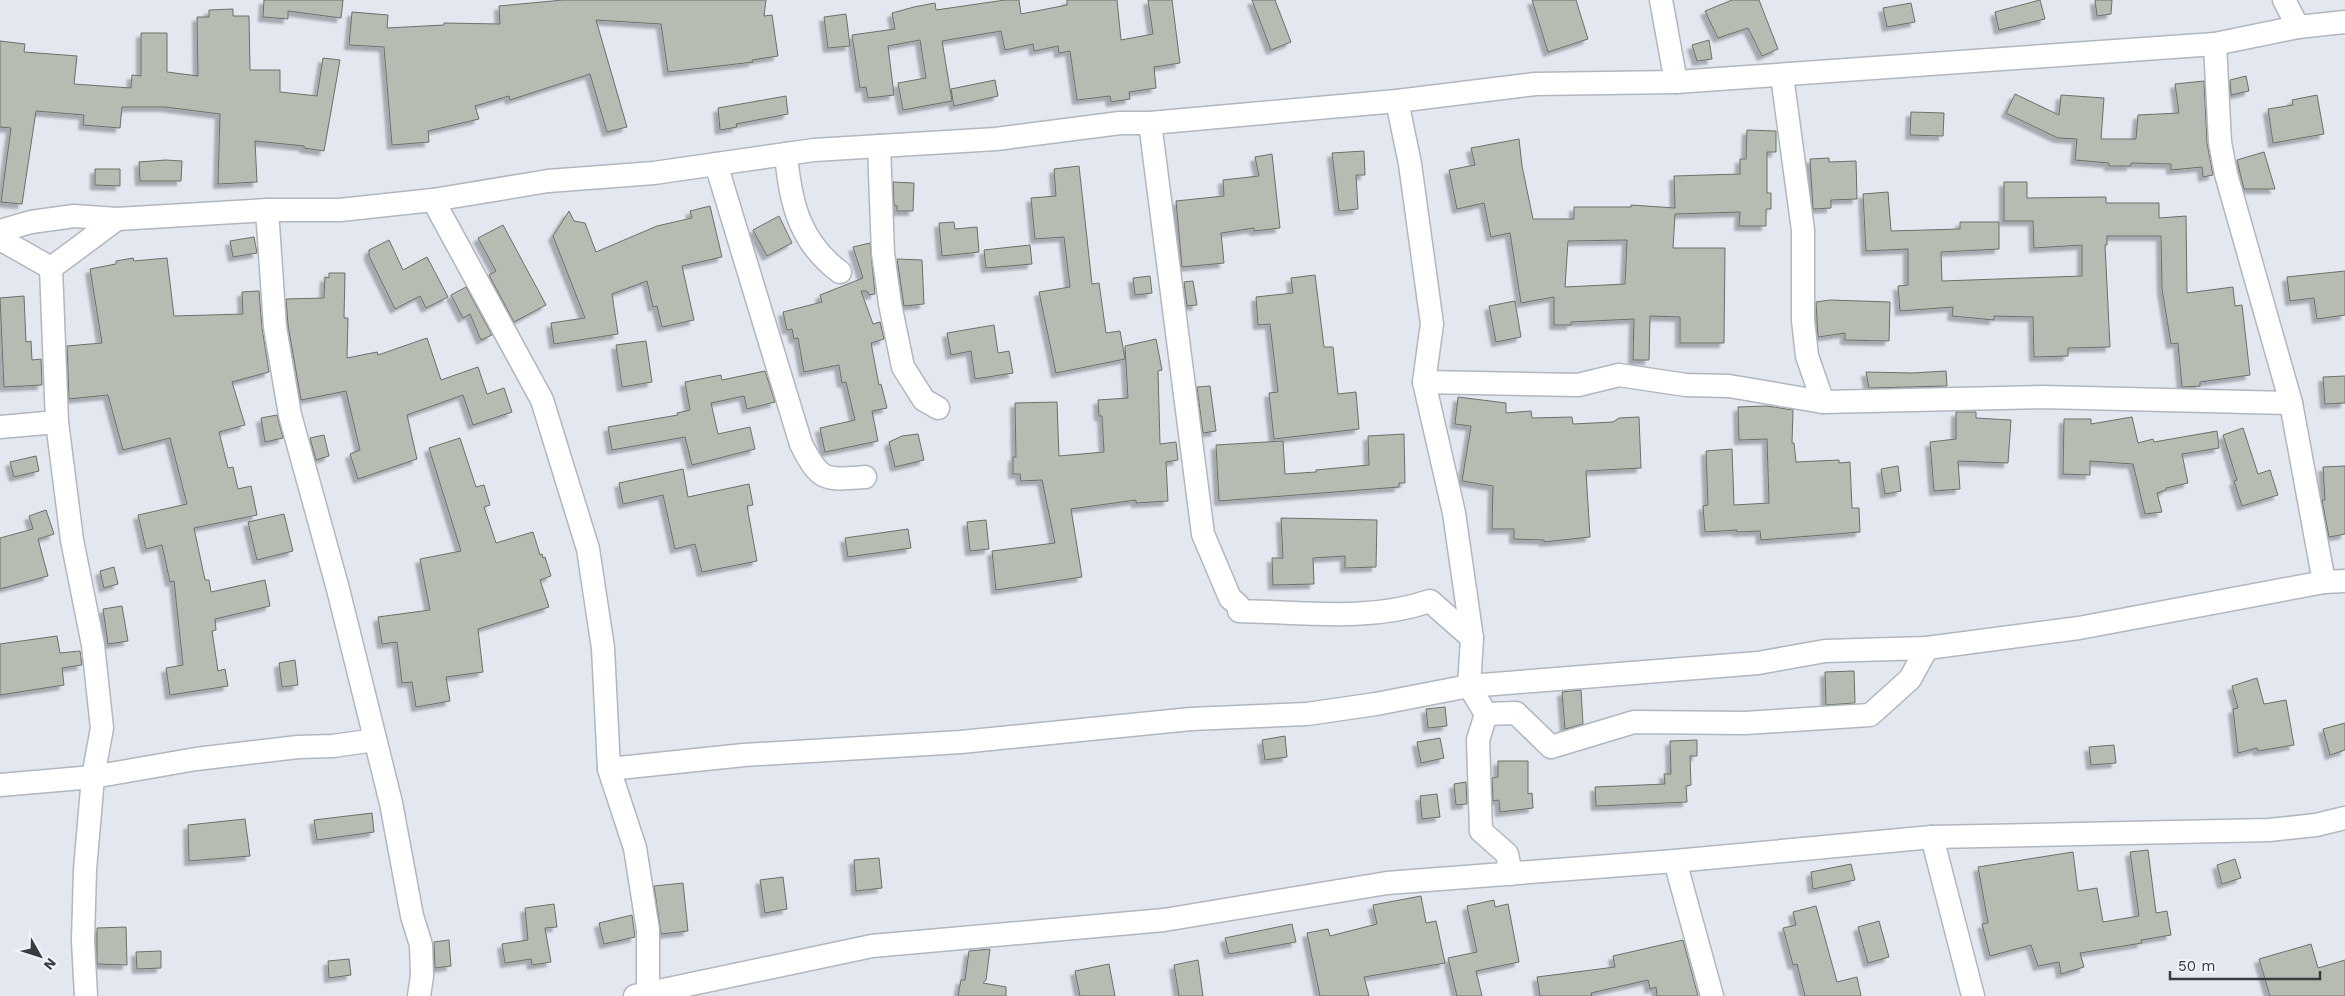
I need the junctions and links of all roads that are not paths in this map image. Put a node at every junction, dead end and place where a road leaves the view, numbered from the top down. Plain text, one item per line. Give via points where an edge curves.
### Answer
1 (1661, 0) edge
2 (2284, 0) edge
3 (2345, 22) edge
4 (2298, 27) junction
5 (2215, 44) junction
6 (1782, 76) junction
7 (1676, 82) junction
8 (1397, 101) junction
9 (1150, 123) junction
10 (879, 146) junction
11 (786, 154) junction
12 (716, 164) junction
13 (433, 200) junction
14 (268, 210) junction
15 (117, 219) junction
16 (0, 231) edge
17 (0, 239) edge
18 (51, 268) junction
19 (840, 272) dead end
20 (1424, 382) junction
21 (1823, 402) junction
22 (2291, 404) junction
23 (938, 408) dead end
24 (57, 422) junction
25 (0, 427) edge
26 (865, 477) dead end
27 (2334, 582) edge
28 (1472, 638) junction
29 (1927, 648) junction
30 (1468, 686) junction
31 (1486, 714) junction
32 (375, 740) junction
33 (609, 769) junction
34 (93, 777) junction
35 (0, 785) edge
36 (2345, 818) edge
37 (1932, 837) junction
38 (1675, 861) junction
39 (1511, 874) junction
40 (641, 995) edge
41 (86, 996) edge
42 (420, 996) edge
43 (1712, 996) edge
44 (1973, 996) edge

1 - 7 street
2 - 4 street
3 - 4 street
4 - 5 street
5 - 6 street
5 - 22 street via 2220,142 2226,174
6 - 7 street
6 - 21 street via 1803,230 1806,356
7 - 8 street via 1535,84
8 - 9 street
8 - 20 street via 1410,164 1432,324
9 - 10 street via 1120,123 996,138
9 - 28 street via 1203,534 1230,598 1239,610 1354,614 1386,613 1430,601
10 - 11 street
10 - 23 street via 883,253 903,367 924,400
11 - 12 street
11 - 19 street via 790,193 801,223 826,262
12 - 13 street via 654,173 548,181
12 - 26 street via 801,444 812,467 831,479
13 - 14 street via 340,210
13 - 33 street via 542,400 588,549 603,648
14 - 15 street
14 - 32 street via 275,327 290,415
15 - 16 street via 74,216 31,222
15 - 18 street
17 - 18 street
18 - 24 street
20 - 21 street via 1578,385 1619,375 1686,385 1729,386
20 - 28 street via 1454,513
21 - 22 street via 2043,398
22 - 27 street
24 - 25 street
24 - 34 street via 72,540 93,645 102,728
27 - 29 street via 2079,628
28 - 30 street
29 - 30 street via 1825,651 1758,663
29 - 31 street via 1910,680 1870,715 1746,723 1634,722 1551,747 1516,713
30 - 31 street
30 - 33 street via 1307,714 1191,719 961,742 744,755
31 - 39 street via 1478,740 1481,831 1507,854
32 - 34 street via 196,759
32 - 42 street via 392,803 412,916 421,945
33 - 40 street via 635,848 648,930
34 - 35 street
34 - 41 street via 85,870 83,941
36 - 37 street via 2269,830
37 - 38 street
37 - 44 street
38 - 39 street
38 - 43 street
39 - 40 street via 1387,883 1164,920 872,946

